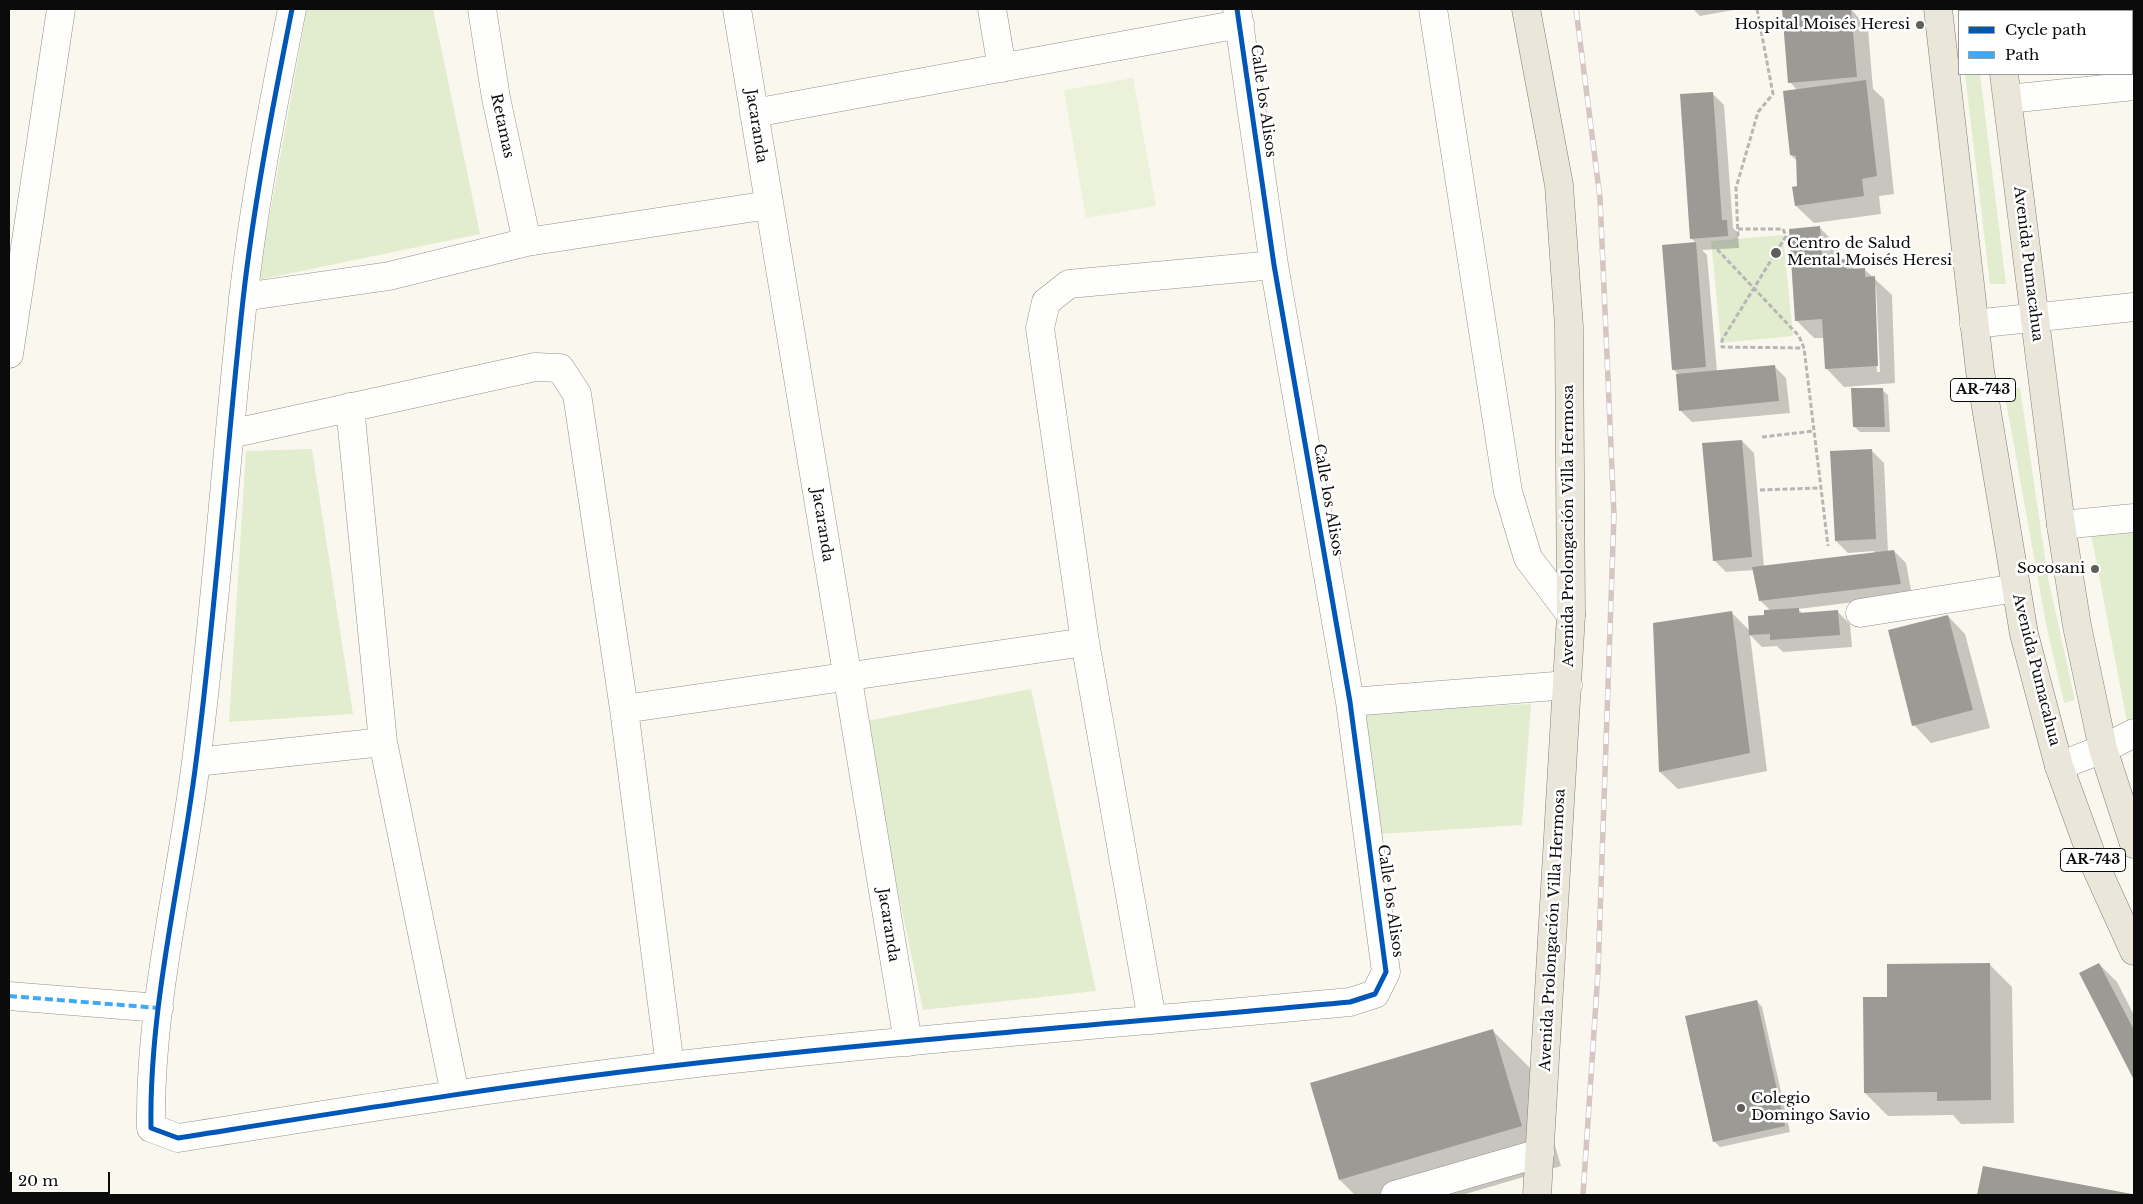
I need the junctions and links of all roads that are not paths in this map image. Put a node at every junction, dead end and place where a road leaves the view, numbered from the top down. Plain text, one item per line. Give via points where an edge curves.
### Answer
1 (61, 9) edge
2 (292, 9) edge
3 (482, 9) edge
4 (737, 9) edge
5 (992, 9) edge
6 (1433, 9) edge
7 (1526, 9) edge
8 (1938, 9) edge
9 (1239, 16) edge
10 (1002, 68) junction
11 (2134, 86) edge
12 (2006, 87) edge
13 (754, 113) junction
14 (769, 205) junction
15 (527, 242) junction
16 (1274, 265) junction
17 (243, 297) junction
18 (2134, 307) edge
19 (2034, 318) junction
20 (1974, 324) junction
21 (9, 354) edge
22 (350, 407) junction
23 (230, 434) junction
24 (2134, 518) edge
25 (2061, 525) junction
26 (2016, 588) junction
27 (1860, 613) dead end
28 (1571, 615) junction
29 (1084, 642) junction
30 (848, 676) junction
31 (1568, 685) junction
32 (1350, 702) junction
33 (624, 709) junction
34 (2134, 733) edge
35 (383, 742) junction
36 (2103, 750) junction
37 (196, 762) junction
38 (2059, 766) junction
39 (2134, 844) edge
40 (2134, 951) edge
41 (9, 996) edge
42 (159, 1008) junction
43 (1152, 1020) junction
44 (908, 1042) junction
45 (670, 1066) junction
46 (455, 1094) junction
47 (1540, 1153) junction
48 (1395, 1195) edge
49 (1538, 1195) edge

1 - 21 street
2 - 17 street
3 - 15 street, Retamas via 496,98
4 - 13 street, Jacaranda
5 - 10 street
6 - 28 street via 1508,492 1528,558
7 - 28 main road, Avenida Prolongación Villa Hermosa via 1559,185 1569,326
8 - 20 main road, Avenida Pumacahua / AR-743
9 - 10 street
9 - 16 street, Calle los Alisos
10 - 13 street
11 - 12 street
12 - 19 main road, Avenida Pumacahua / AR-743
13 - 14 street, Jacaranda
14 - 15 street
14 - 30 street, Jacaranda
15 - 17 street via 389,276
16 - 29 street via 1069,284 1046,302 1040,328
16 - 32 street, Calle los Alisos
17 - 23 street
18 - 19 street
19 - 20 street
19 - 25 main road, Avenida Pumacahua / AR-743
20 - 26 main road, Avenida Pumacahua / AR-743
22 - 23 street
22 - 33 street via 535,367 560,368 577,394
22 - 35 street
23 - 37 street
24 - 25 street
25 - 36 main road, Avenida Pumacahua / AR-743 via 2077,626
26 - 27 street
26 - 38 main road, Avenida Pumacahua / AR-743 via 2024,634
28 - 31 main road, Avenida Prolongación Villa Hermosa
29 - 30 street
29 - 43 street
30 - 33 street
30 - 44 street, Jacaranda
31 - 32 street
31 - 47 main road, Avenida Prolongación Villa Hermosa
32 - 43 street, Calle los Alisos via 1386,972 1375,994 1350,1002
33 - 45 street
34 - 36 street
35 - 37 street
35 - 46 street
36 - 38 street
36 - 39 main road, AR-743
37 - 42 street
38 - 40 main road, AR-743 via 2095,865
41 - 42 street
42 - 46 street via 150,1097 151,1128 178,1138
43 - 44 street
44 - 45 street
45 - 46 street
47 - 48 street
47 - 49 main road, Avenida Prolongación Villa Hermosa

